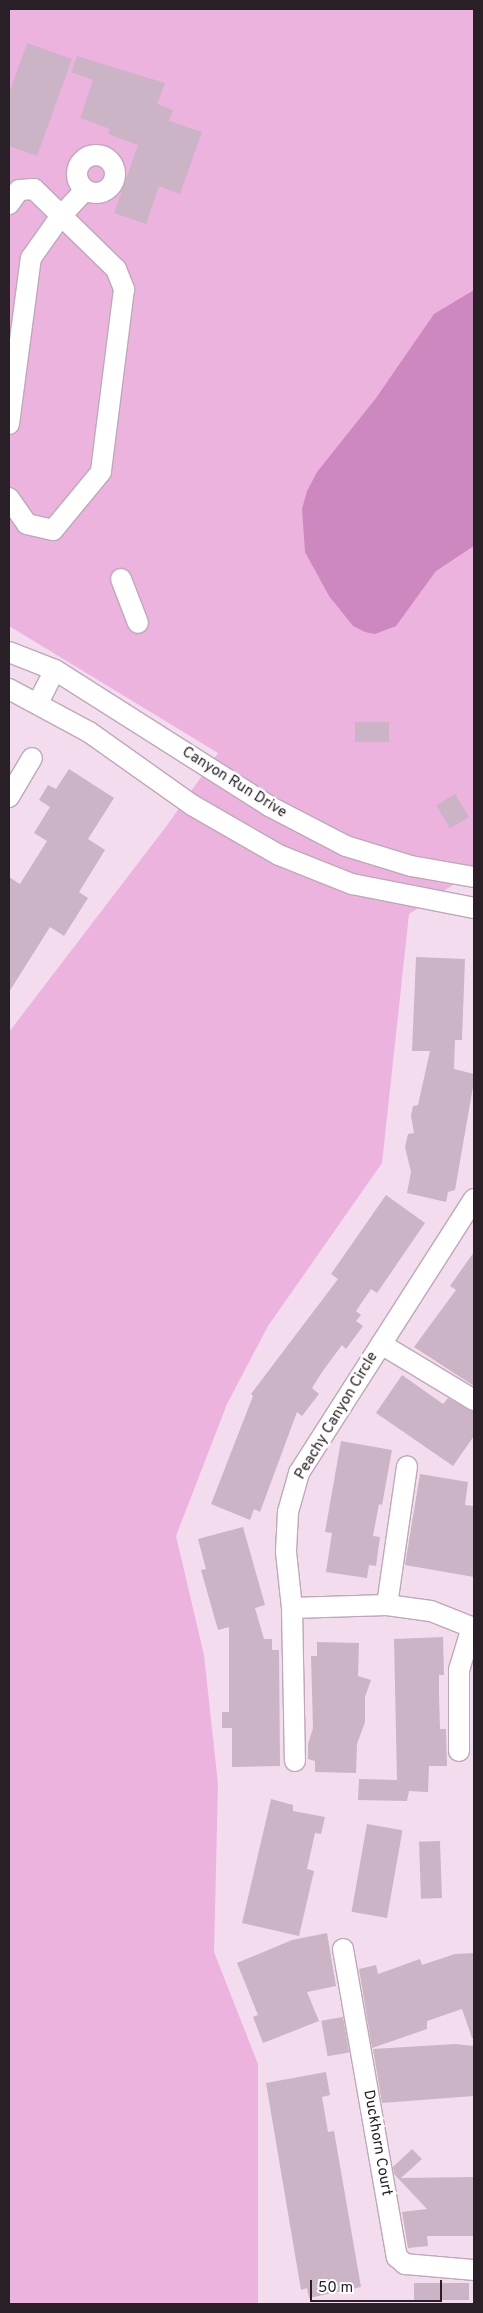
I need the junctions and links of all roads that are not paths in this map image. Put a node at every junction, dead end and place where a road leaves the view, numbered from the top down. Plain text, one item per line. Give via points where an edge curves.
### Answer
1 (85, 190) dead end
2 (9, 204) edge
3 (60, 217) junction
4 (9, 424) edge
5 (9, 502) edge
6 (121, 579) dead end
7 (138, 623) dead end
8 (9, 652) edge
9 (55, 670) junction
10 (9, 689) edge
11 (38, 703) junction
12 (32, 758) dead end
13 (9, 797) edge
14 (474, 877) edge
15 (474, 908) edge
16 (474, 1199) edge
17 (382, 1344) junction
18 (474, 1400) edge
19 (407, 1466) dead end
20 (387, 1605) junction
21 (292, 1608) junction
22 (473, 1628) edge
23 (459, 1751) dead end
24 (295, 1761) dead end
25 (343, 1949) dead end
26 (474, 2270) edge

1 - 3 street
2 - 3 street via 18,190 34,189
3 - 4 street via 31,258
3 - 5 street via 116,269 124,289 101,472 52,530 27,524
6 - 7 street
8 - 9 street, Canyon Run Drive
9 - 11 street
9 - 14 street, Canyon Run Drive via 268,806 346,846 411,866
10 - 11 street
11 - 15 street via 89,732 192,805 279,855 352,884
12 - 13 street
16 - 17 street, Peachy Canyon Circle
17 - 18 street, Peachy Canyon Circle
17 - 21 street, Peachy Canyon Circle via 299,1473 288,1512 286,1552
19 - 20 street
20 - 21 street
20 - 22 street via 430,1611
21 - 24 street, Peachy Canyon Circle
22 - 23 street via 459,1670
25 - 26 street, Duckhorn Court via 397,2257 404,2264

